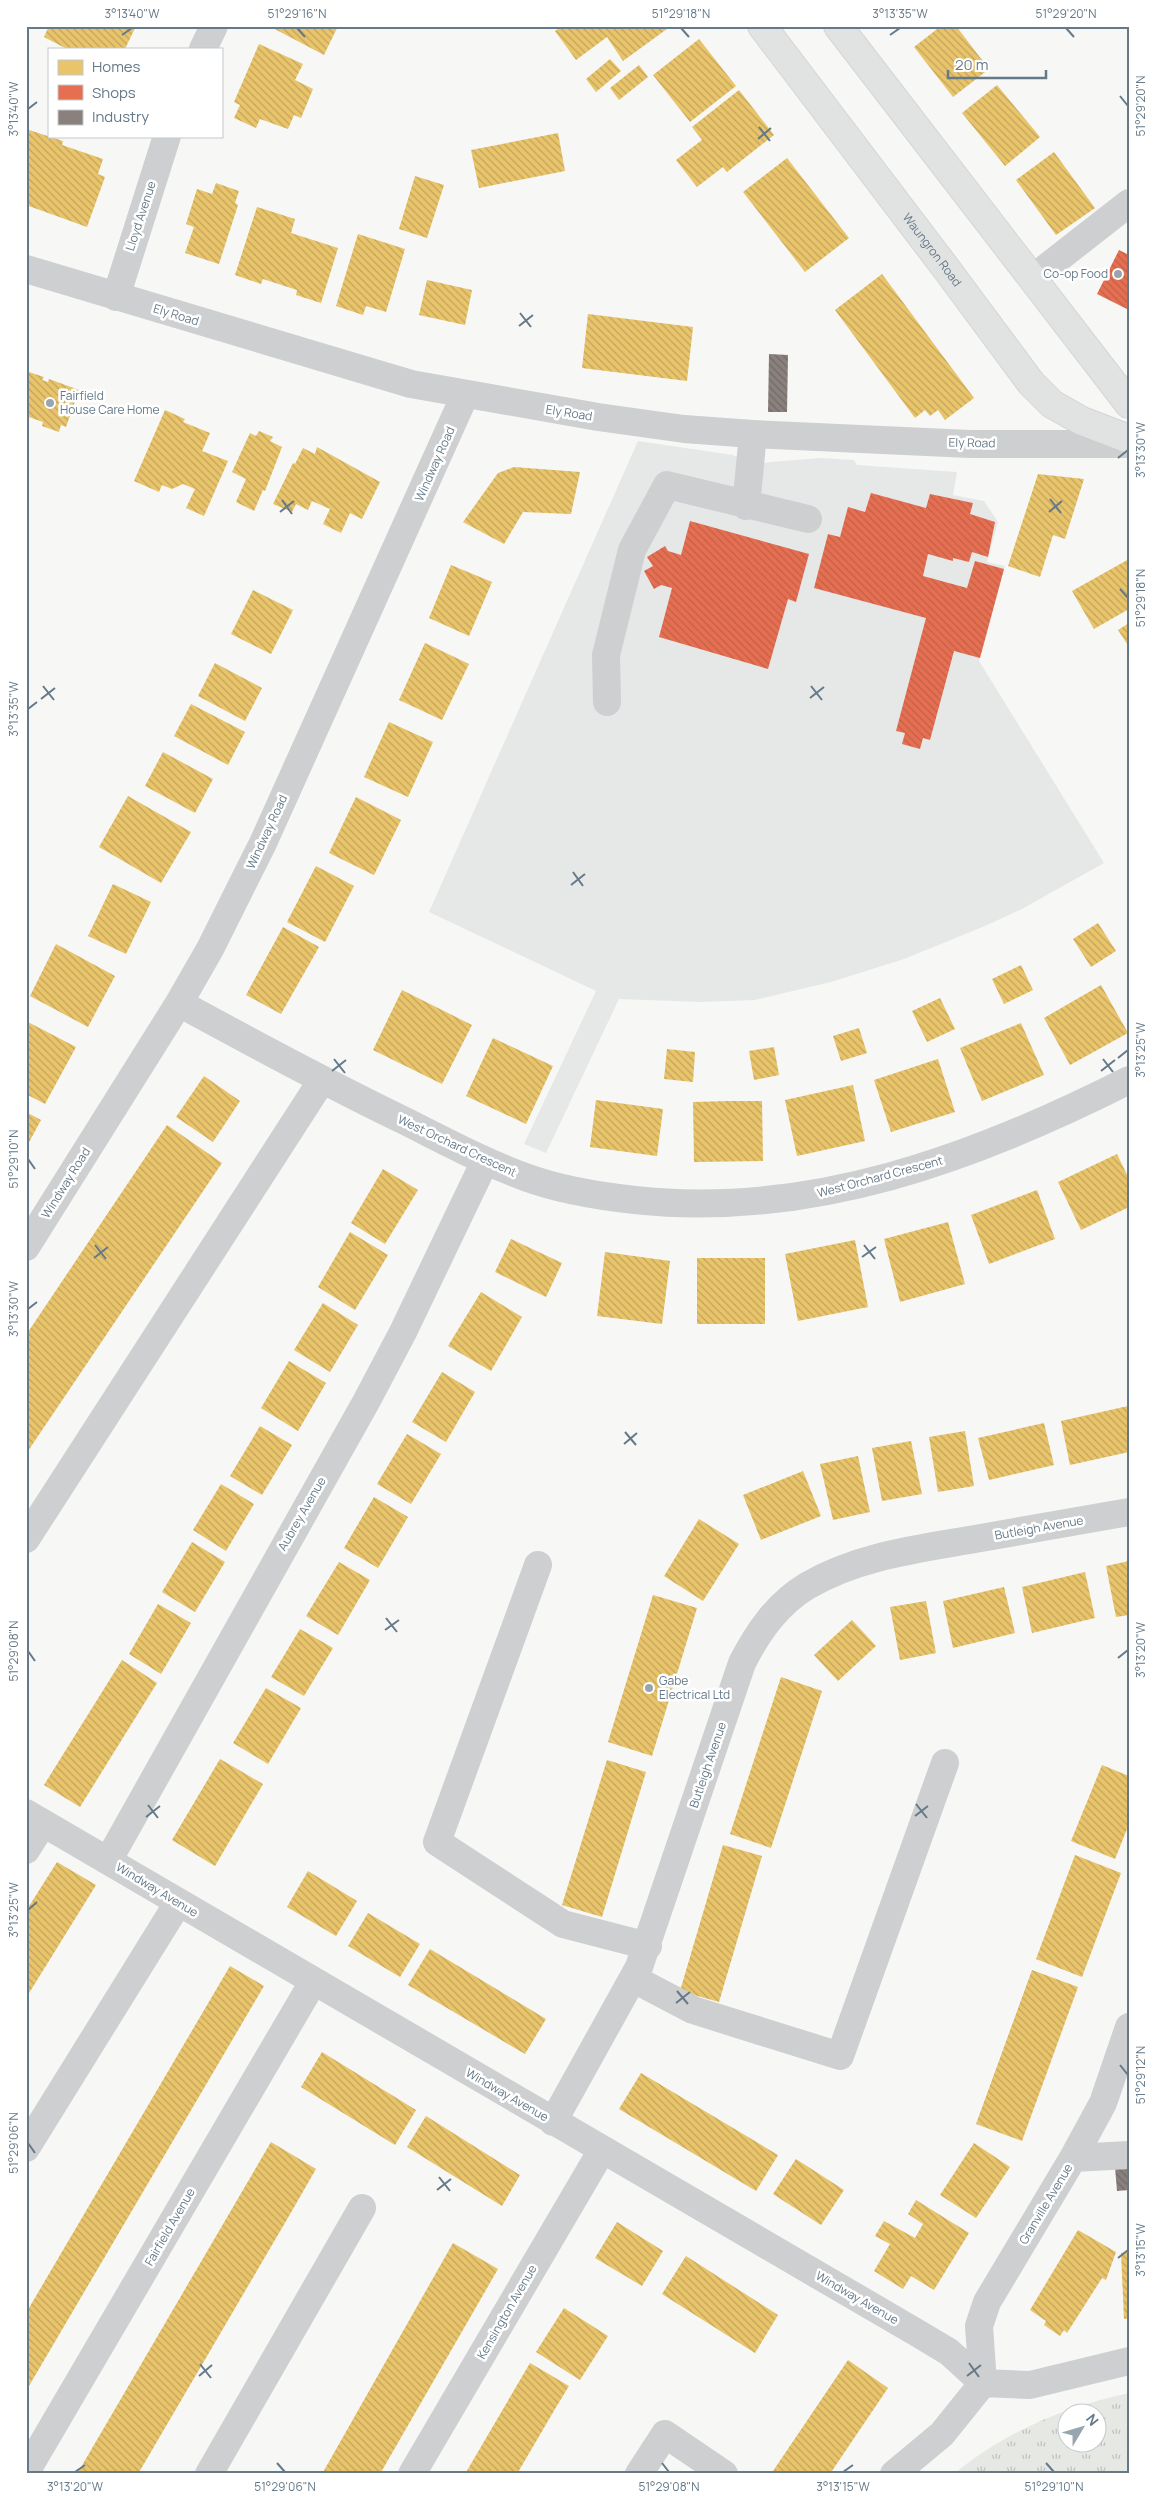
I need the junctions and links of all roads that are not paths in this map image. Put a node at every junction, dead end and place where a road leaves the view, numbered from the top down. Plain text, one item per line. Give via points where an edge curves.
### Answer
1 (214, 26) edge
2 (762, 26) edge
3 (838, 26) edge
4 (203, 48) edge
5 (166, 138) edge
6 (1129, 203) edge
7 (26, 269) edge
8 (1033, 278) junction
9 (116, 296) junction
10 (466, 395) junction
11 (1129, 404) edge
12 (753, 434) junction
13 (1129, 439) edge
14 (1129, 444) edge
15 (746, 506) junction
16 (808, 519) dead end
17 (606, 702) dead end
18 (179, 1003) junction
19 (322, 1080) junction
20 (1129, 1080) edge
21 (485, 1161) junction
22 (27, 1244) edge
23 (1129, 1512) edge
24 (26, 1539) edge
25 (538, 1565) dead end
26 (945, 1763) dead end
27 (35, 1818) edge
28 (26, 1850) edge
29 (108, 1861) junction
30 (178, 1902) junction
31 (648, 1946) junction
32 (634, 1979) junction
33 (313, 1982) junction
34 (1129, 2027) edge
35 (553, 2122) junction
36 (26, 2148) edge
37 (602, 2150) junction
38 (1129, 2155) edge
39 (1073, 2158) junction
40 (362, 2208) dead end
41 (1129, 2361) edge
42 (983, 2383) junction
43 (26, 2472) edge
44 (209, 2474) edge
45 (412, 2474) edge
46 (639, 2474) edge
47 (724, 2474) edge
48 (894, 2474) edge

1 - 4 street
2 - 13 main road, Waungron Road via 1030,383 1052,404 1082,421
3 - 8 main road
5 - 9 street, Lloyd Avenue
6 - 8 street
7 - 9 street, Ely Road
8 - 11 main road
9 - 10 street, Ely Road via 372,374
10 - 12 street, Ely Road via 598,417
10 - 18 street, Windway Road via 264,843
12 - 14 street, Ely Road via 970,444
12 - 15 street
15 - 16 street
15 - 17 street via 667,485 632,550 606,655
18 - 19 street, West Orchard Crescent
18 - 22 street, Windway Road
19 - 21 street, West Orchard Crescent
19 - 24 street
20 - 21 street, West Orchard Crescent via 988,1145 845,1188 787,1199 732,1204 660,1203 598,1196 528,1178
21 - 29 street, Aubrey Avenue via 366,1402
23 - 31 street, Butleigh Avenue via 913,1550 840,1569 806,1587 775,1612 756,1635 742,1663
25 - 31 street via 437,1842 563,1924
26 - 32 street via 840,2056 693,2010
27 - 28 street
27 - 29 street, Windway Avenue
29 - 30 street, Windway Avenue
30 - 33 street, Windway Avenue
30 - 36 street
31 - 32 street, Butleigh Avenue
32 - 35 street, Butleigh Avenue
33 - 35 street, Windway Avenue
33 - 43 street, Fairfield Avenue
34 - 39 street, Granville Avenue via 1103,2103
35 - 37 street, Windway Avenue
37 - 42 street, Windway Avenue via 949,2352
37 - 45 street, Kensington Avenue
38 - 39 street
39 - 42 street, Granville Avenue via 987,2302 980,2326
40 - 44 street
41 - 42 street via 1030,2385
42 - 48 street via 942,2434
46 - 47 street via 666,2434

